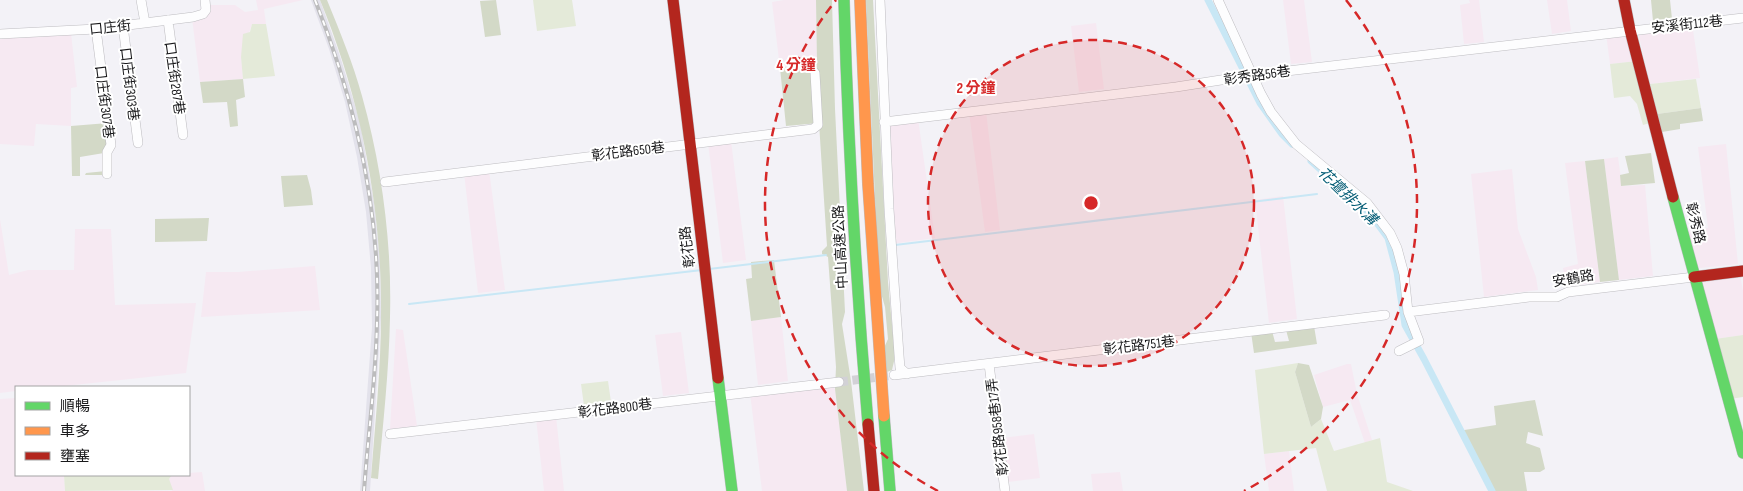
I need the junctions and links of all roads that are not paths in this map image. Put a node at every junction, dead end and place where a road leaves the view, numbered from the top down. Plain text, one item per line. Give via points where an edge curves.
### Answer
1 (141, 0) edge
2 (205, 0) edge
3 (673, 0) edge
4 (844, 0) edge
5 (860, 0) edge
6 (880, 0) edge
7 (1218, 0) edge
8 (1624, 0) edge
9 (1743, 18) edge
10 (168, 20) junction
11 (145, 23) junction
12 (123, 26) junction
13 (96, 29) junction
14 (1630, 30) junction
15 (0, 34) edge
16 (815, 73) dead end
17 (1253, 75) junction
18 (884, 122) junction
19 (183, 135) dead end
20 (138, 143) dead end
21 (690, 143) junction
22 (107, 174) dead end
23 (385, 182) dead end
24 (1743, 271) edge
25 (1694, 277) junction
26 (1408, 312) junction
27 (1385, 315) dead end
28 (1399, 351) dead end
29 (989, 364) junction
30 (907, 374) junction
31 (894, 375) tunnel mouth
32 (840, 382) tunnel mouth
33 (720, 395) junction
34 (390, 434) dead end
35 (1743, 453) edge
36 (732, 491) edge
37 (874, 491) edge
38 (890, 491) edge
39 (1005, 491) edge

1 - 11 street
2 - 10 street, 口庄街 via 203,14
3 - 21 main road, 彰花路
4 - 37 main road, 中山高速公路 via 857,289
5 - 38 main road via 869,208
6 - 18 street
7 - 17 street
8 - 14 main road, 彰秀路
9 - 14 street, 安溪街112巷
10 - 11 street, 口庄街
10 - 19 street, 口庄街287巷
11 - 12 street, 口庄街
12 - 13 street, 口庄街
12 - 20 street, 口庄街303巷
13 - 15 street, 口庄街
13 - 22 street, 口庄街307巷 via 111,145 107,152
14 - 17 street, 彰秀路56巷
14 - 25 main road, 彰秀路
16 - 21 street, 彰花路650巷 via 818,125 814,129
17 - 18 street, 彰秀路56巷
17 - 26 street via 1272,112 1296,144 1366,203 1390,233 1404,274
18 - 30 street via 900,368
21 - 23 street, 彰花路650巷
21 - 33 main road, 彰花路
24 - 25 main road, 安鶴路
25 - 26 street, 安鶴路 via 1568,292 1556,297 1529,297
25 - 35 main road, 彰秀路
26 - 28 street via 1419,341
27 - 29 street, 彰花路751巷
29 - 30 street, 彰花路751巷
29 - 39 street, 彰花路958巷17弄
30 - 31 street, 彰花路751巷
32 - 33 street, 彰花路800巷
33 - 34 street, 彰花路800巷
33 - 36 main road, 彰花路

